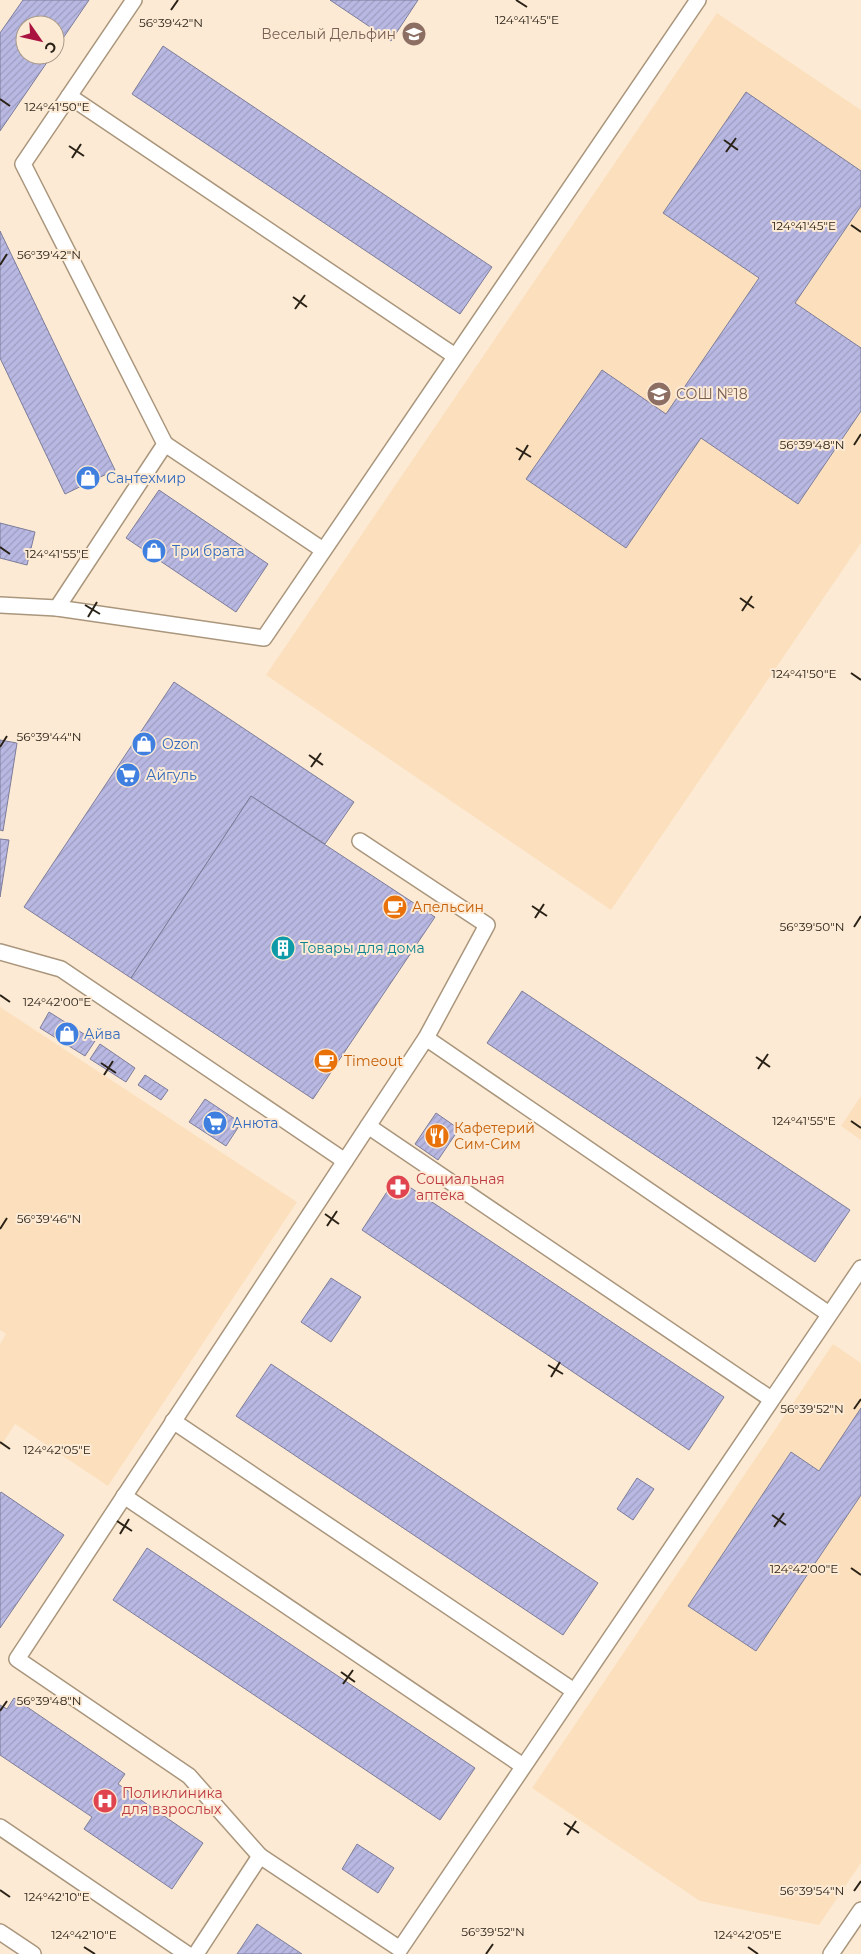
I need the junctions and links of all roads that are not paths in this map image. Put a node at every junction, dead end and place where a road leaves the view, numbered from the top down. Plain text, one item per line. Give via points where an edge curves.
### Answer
1 (134, 0) edge
2 (698, 0) edge
3 (69, 96) junction
4 (455, 356) junction
5 (165, 444) junction
6 (323, 550) junction
7 (0, 605) edge
8 (58, 608) junction
9 (360, 841) dead end
10 (0, 952) edge
11 (426, 1038) junction
12 (368, 1126) junction
13 (345, 1160) junction
14 (861, 1268) edge
15 (829, 1314) junction
16 (771, 1400) junction
17 (173, 1421) junction
18 (124, 1496) junction
19 (574, 1691) junction
20 (523, 1766) junction
21 (0, 1827) edge
22 (260, 1856) junction
23 (861, 1910) edge
24 (0, 1932) edge
25 (404, 1951) edge
26 (33, 1954) edge
27 (187, 1954) edge
28 (196, 1954) edge
29 (831, 1954) edge

1 - 3 lane
2 - 4 lane
3 - 4 lane
3 - 5 lane via 22,164
4 - 6 lane
5 - 6 lane
5 - 8 lane
6 - 8 lane via 264,638
7 - 8 lane
9 - 11 lane via 487,925
10 - 13 lane via 61,969
11 - 12 lane
11 - 15 lane
12 - 13 lane
12 - 16 lane
13 - 17 lane
14 - 15 lane
15 - 16 lane
16 - 19 lane
17 - 18 lane
17 - 19 lane
18 - 20 lane
18 - 22 lane via 17,1658 189,1776
19 - 20 lane
20 - 25 lane
21 - 27 lane
22 - 25 lane
22 - 28 lane
23 - 29 lane
24 - 26 lane

